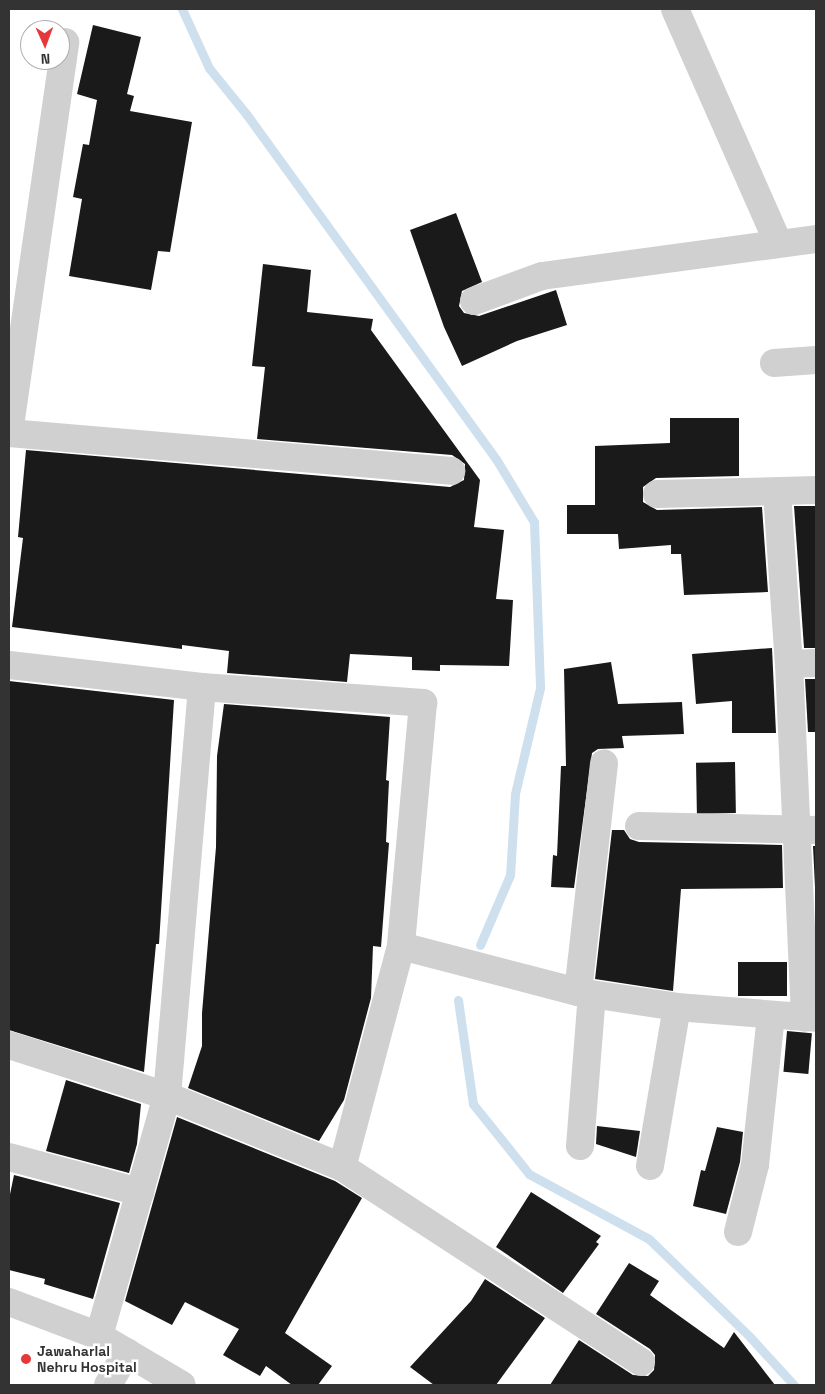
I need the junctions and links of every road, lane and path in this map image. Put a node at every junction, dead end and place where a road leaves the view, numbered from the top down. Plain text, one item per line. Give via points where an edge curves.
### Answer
1 (675, 9) edge
2 (61, 70) edge
3 (816, 239) edge
4 (778, 242) junction
5 (474, 301) dead end
6 (816, 360) edge
7 (774, 363) dead end
8 (9, 433) edge
9 (451, 471) dead end
10 (816, 490) edge
11 (777, 493) junction
12 (657, 494) dead end
13 (816, 663) edge
14 (789, 664) junction
15 (9, 665) edge
16 (202, 687) junction
17 (604, 763) dead end
18 (639, 826) dead end
19 (805, 830) edge
20 (401, 946) junction
21 (585, 993) junction
22 (677, 1007) junction
23 (771, 1015) junction
24 (810, 1018) edge
25 (9, 1045) edge
26 (167, 1096) junction
27 (580, 1146) dead end
28 (9, 1157) edge
29 (650, 1166) dead end
30 (342, 1167) junction
31 (140, 1192) junction
32 (738, 1232) dead end
33 (9, 1302) edge
34 (99, 1336) junction
35 (127, 1352) junction
36 (642, 1362) dead end
37 (108, 1385) edge
38 (182, 1385) edge

1 - 4 street
2 - 8 street
3 - 4 street
4 - 5 street via 542,276
6 - 7 street
8 - 9 street
10 - 11 street
11 - 12 street
11 - 14 street
13 - 14 street
14 - 19 street
15 - 16 street
16 - 20 street via 423,703
16 - 26 street
17 - 21 street
18 - 19 street
19 - 24 street
20 - 21 street
20 - 30 street
21 - 22 street
21 - 27 street
22 - 23 street
22 - 29 street
23 - 24 street
23 - 32 street via 755,1165
25 - 26 street
26 - 30 street
26 - 31 street
28 - 31 street
30 - 36 street
31 - 34 street
33 - 34 street
34 - 35 street
35 - 37 street
35 - 38 street

